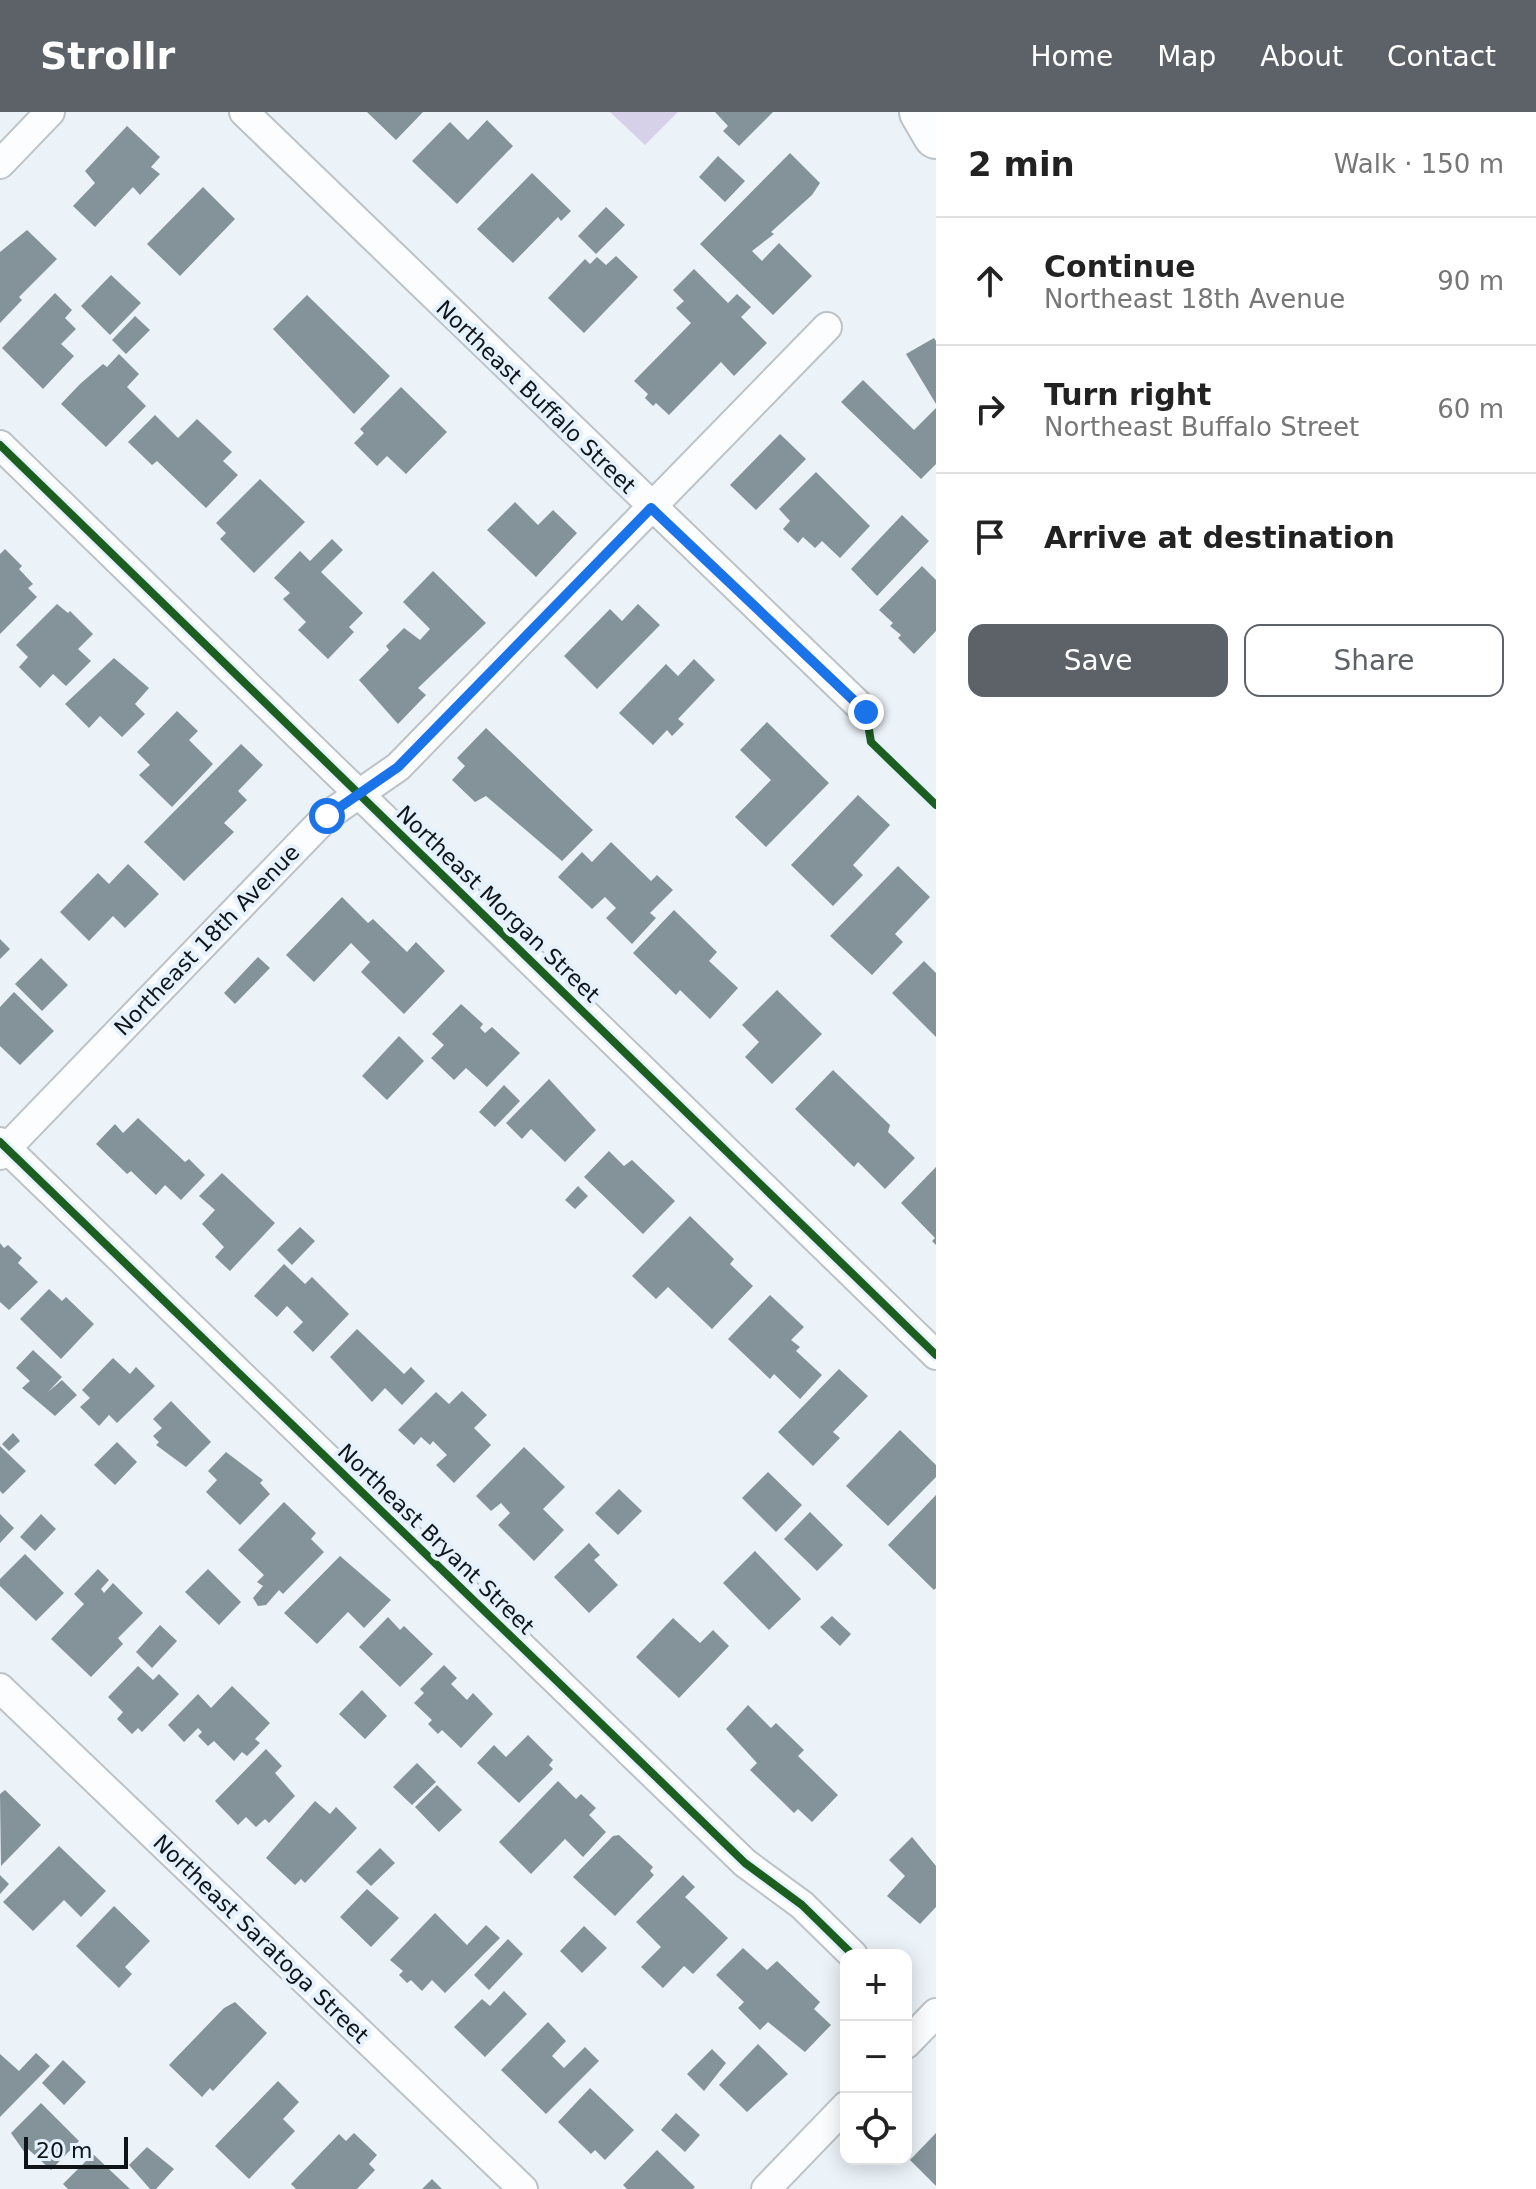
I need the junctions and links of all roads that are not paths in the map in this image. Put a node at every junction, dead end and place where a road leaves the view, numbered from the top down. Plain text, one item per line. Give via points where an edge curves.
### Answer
1 (50, 112) edge
2 (244, 112) edge
3 (922, 112) edge
4 (936, 136) edge
5 (0, 164) edge
6 (827, 327) dead end
7 (0, 445) edge
8 (651, 508) junction
9 (866, 712) dead end
10 (359, 794) junction
11 (2, 1148) edge
12 (936, 1355) edge
13 (0, 1688) edge
14 (847, 1949) edge
15 (840, 2112) edge
16 (523, 2189) edge
17 (766, 2189) edge

1 - 5 street
2 - 8 street, Northeast Buffalo Street
3 - 4 main road
6 - 8 street, Northeast 18th Avenue
7 - 10 street, Northeast Morgan Street
8 - 9 street, Northeast Buffalo Street
8 - 10 street, Northeast 18th Avenue via 398,767
10 - 11 street, Northeast 18th Avenue via 327,816
10 - 12 street, Northeast Morgan Street
11 - 14 street, Northeast Bryant Street via 745,1863 802,1905
13 - 16 street, Northeast Saratoga Street
15 - 17 street

